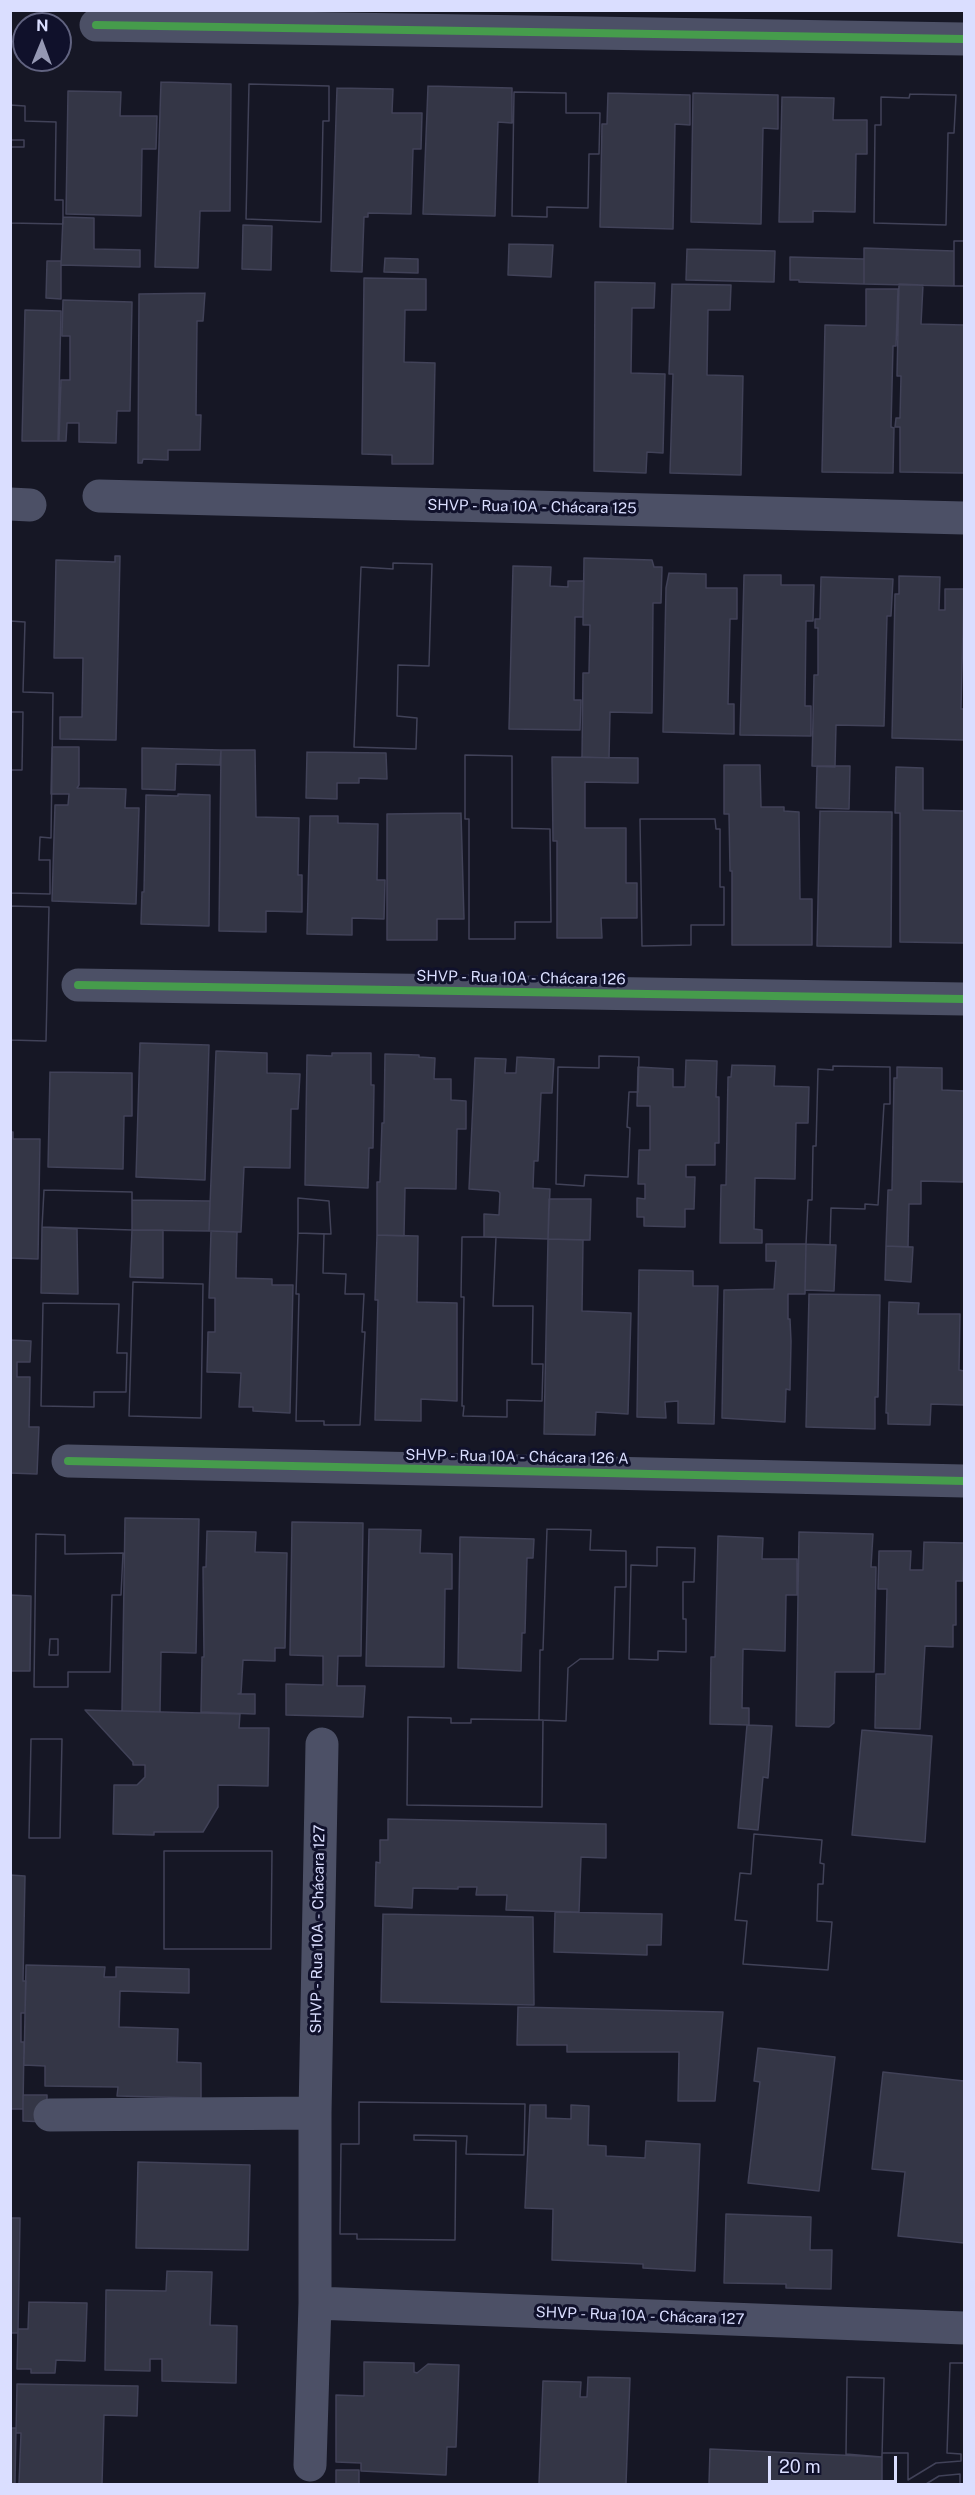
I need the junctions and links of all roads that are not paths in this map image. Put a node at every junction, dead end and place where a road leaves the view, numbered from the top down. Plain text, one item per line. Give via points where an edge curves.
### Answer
1 (96, 25) dead end
2 (964, 39) edge
3 (99, 496) dead end
4 (964, 518) edge
5 (78, 985) dead end
6 (964, 999) edge
7 (68, 1461) dead end
8 (964, 1481) edge
9 (322, 1744) dead end
10 (315, 2113) junction
11 (50, 2115) dead end
12 (315, 2303) junction
13 (964, 2328) edge
14 (310, 2465) dead end

1 - 2 street
3 - 4 street, SHVP - Rua 10A - Chácara 125
5 - 6 street, SHVP - Rua 10A - Chácara 126
7 - 8 street, SHVP - Rua 10A - Chácara 126 A
9 - 10 street, SHVP - Rua 10A - Chácara 127
10 - 11 street
10 - 12 street, SHVP - Rua 10A - Chácara 127
12 - 13 street, SHVP - Rua 10A - Chácara 127
12 - 14 street, SHVP - Rua 10A - Chácara 127

